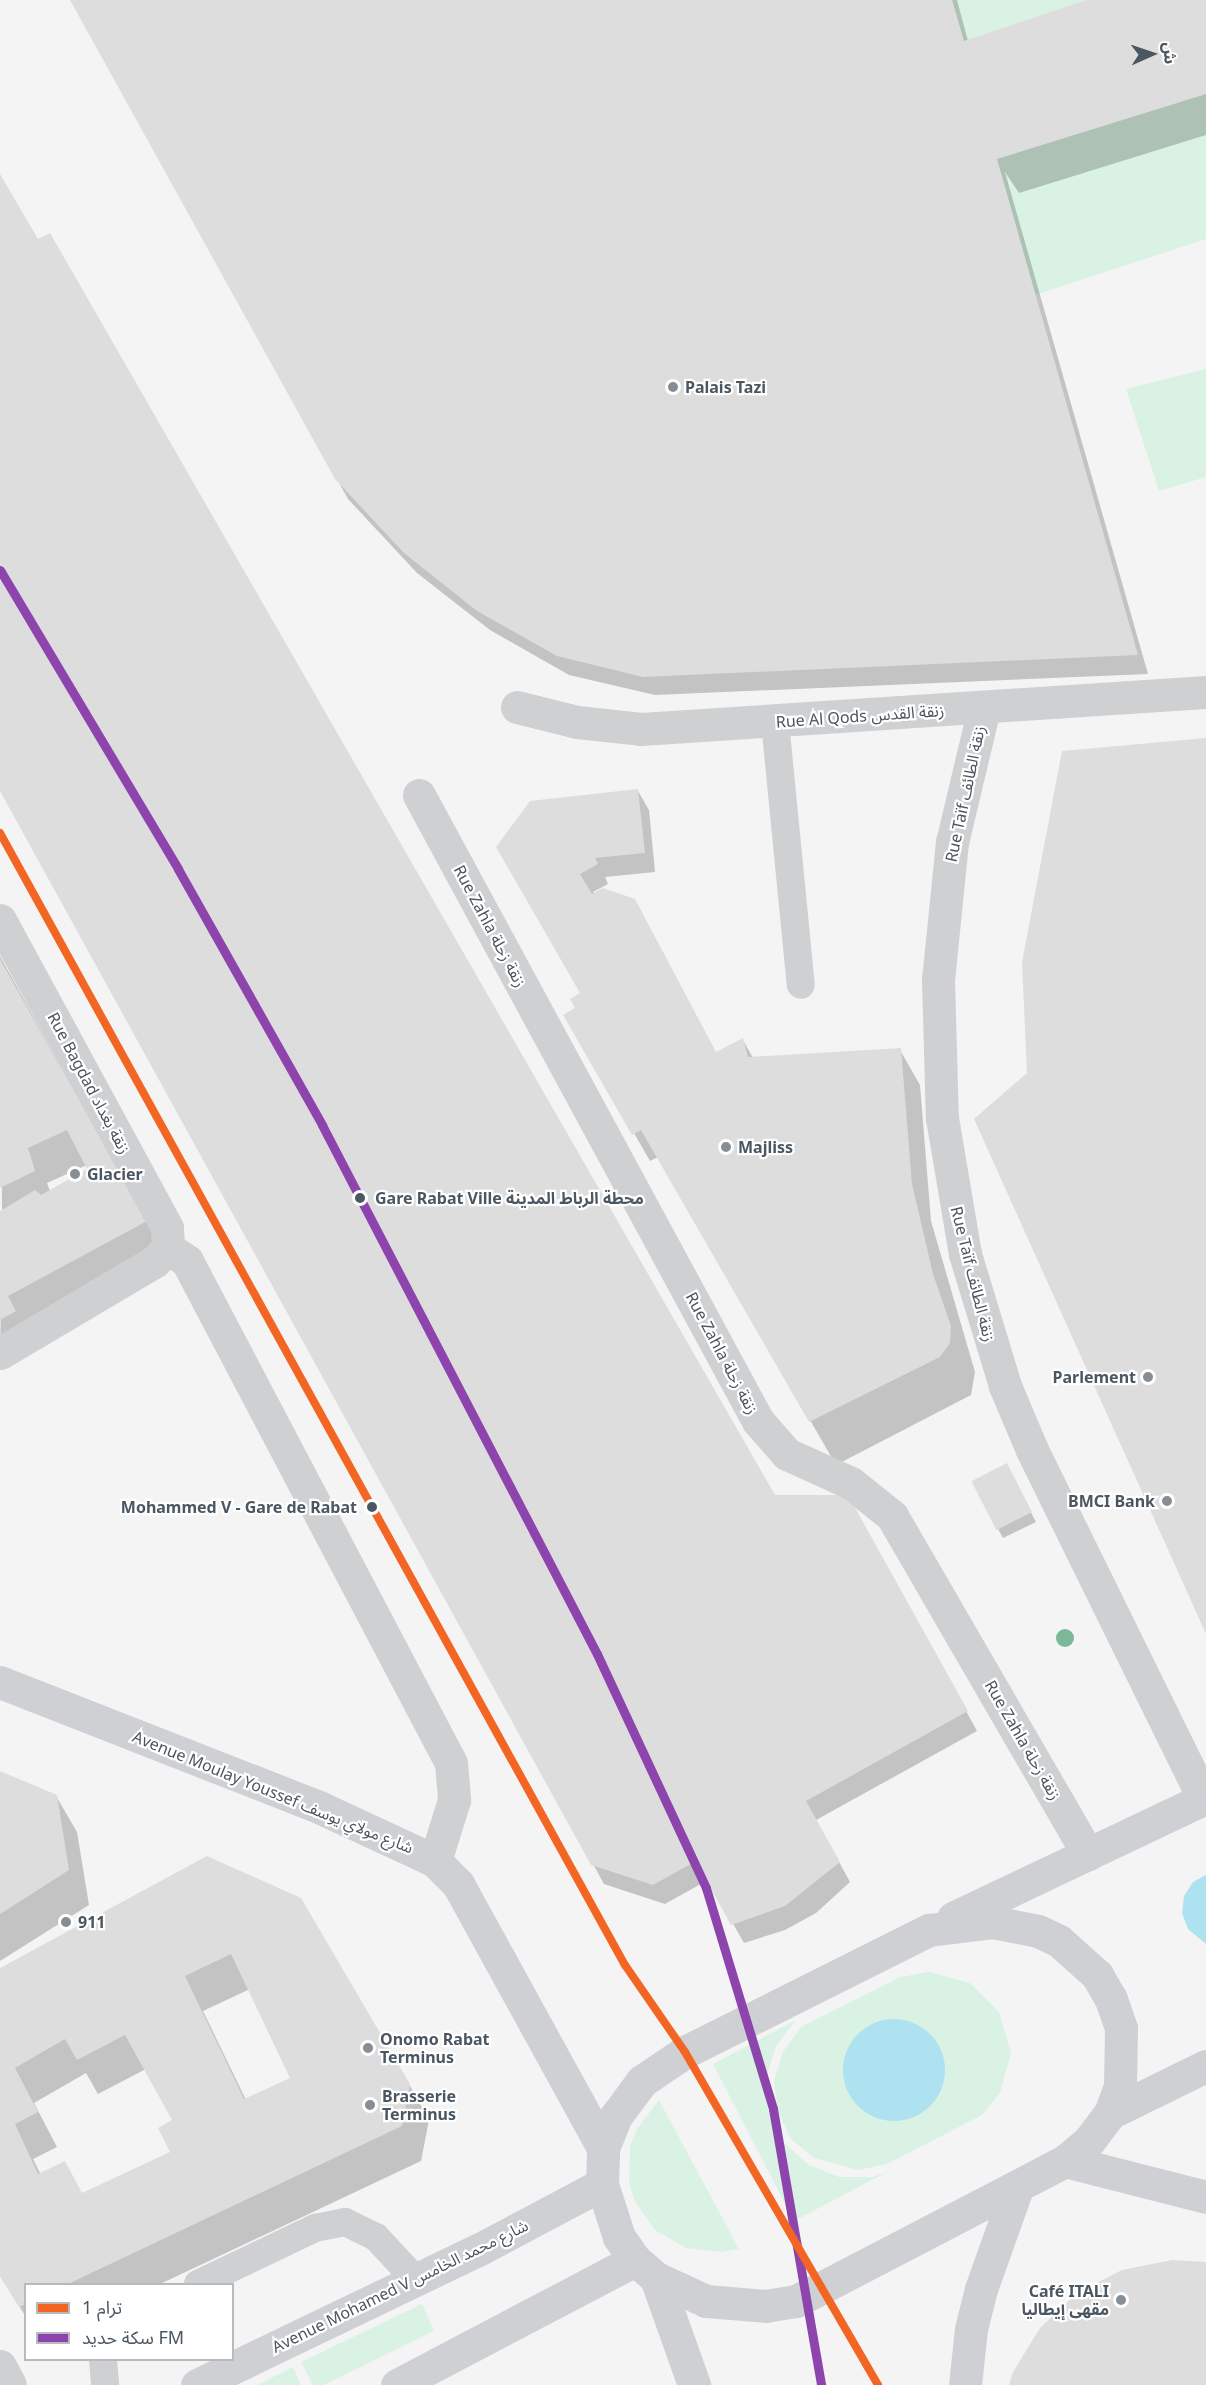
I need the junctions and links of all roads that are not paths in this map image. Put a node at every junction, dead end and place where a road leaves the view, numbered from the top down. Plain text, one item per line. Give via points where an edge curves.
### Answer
1 (1206, 692) edge
2 (516, 707) dead end
3 (984, 708) junction
4 (775, 722) junction
5 (419, 795) dead end
6 (0, 920) edge
7 (801, 985) dead end
8 (168, 1248) junction
9 (0, 1353) edge
10 (0, 1682) edge
11 (1205, 1798) edge
12 (1088, 1854) junction
13 (435, 1861) junction
14 (929, 1930) junction
15 (1206, 2066) edge
16 (1110, 2113) junction
17 (603, 2148) junction
18 (1065, 2161) junction
19 (602, 2184) junction
20 (1017, 2188) junction
21 (1206, 2197) edge
22 (646, 2269) junction
23 (416, 2280) junction
24 (200, 2283) edge
25 (103, 2361) edge
26 (0, 2366) edge
27 (10, 2385) edge
28 (105, 2385) edge
29 (197, 2385) edge
30 (397, 2385) edge
31 (694, 2385) edge
32 (965, 2385) edge

1 - 3 street, Rue Al Qods زنقة القدس
2 - 4 street, Rue Al Qods زنقة القدس via 577,722 641,729
3 - 4 street, Rue Al Qods زنقة القدس
3 - 11 street, Rue Taïf زنقة الطائف via 952,842 938,979 942,1118 965,1254 1005,1386 1032,1449
4 - 7 lane
5 - 12 street, Rue Zahla زنقة زحلة via 758,1421 787,1454 851,1483 892,1516
6 - 8 street, Rue Bagdad زنقة بغداد via 167,1228
8 - 9 street via 154,1262
8 - 13 street via 187,1261 451,1763 454,1800
10 - 13 main road, Avenue Moulay Youssef شارع مولاي يوسف via 321,1808
11 - 12 main road
12 - 14 main road
13 - 17 main road, Avenue Moulay Youssef شارع مولاي يوسف via 458,1884
14 - 16 main road via 993,1922 1016,1925 1038,1931 1079,1955 1101,1983 1120,2028 1120,2086
14 - 17 main road via 668,2062 625,2099
15 - 16 main road
16 - 18 main road via 1089,2140
17 - 19 main road
18 - 20 main road
18 - 21 main road
19 - 22 main road via 619,2237
19 - 23 main road, Avenue Mohamed V شارع محمد الخامس
20 - 22 main road via 796,2301 766,2306 706,2301
20 - 32 main road via 981,2289 971,2328
22 - 30 main road
22 - 31 main road
23 - 24 lane via 376,2237 345,2222 315,2228
23 - 29 main road, Avenue Mohamed V شارع محمد الخامس
25 - 28 lane
26 - 27 street

